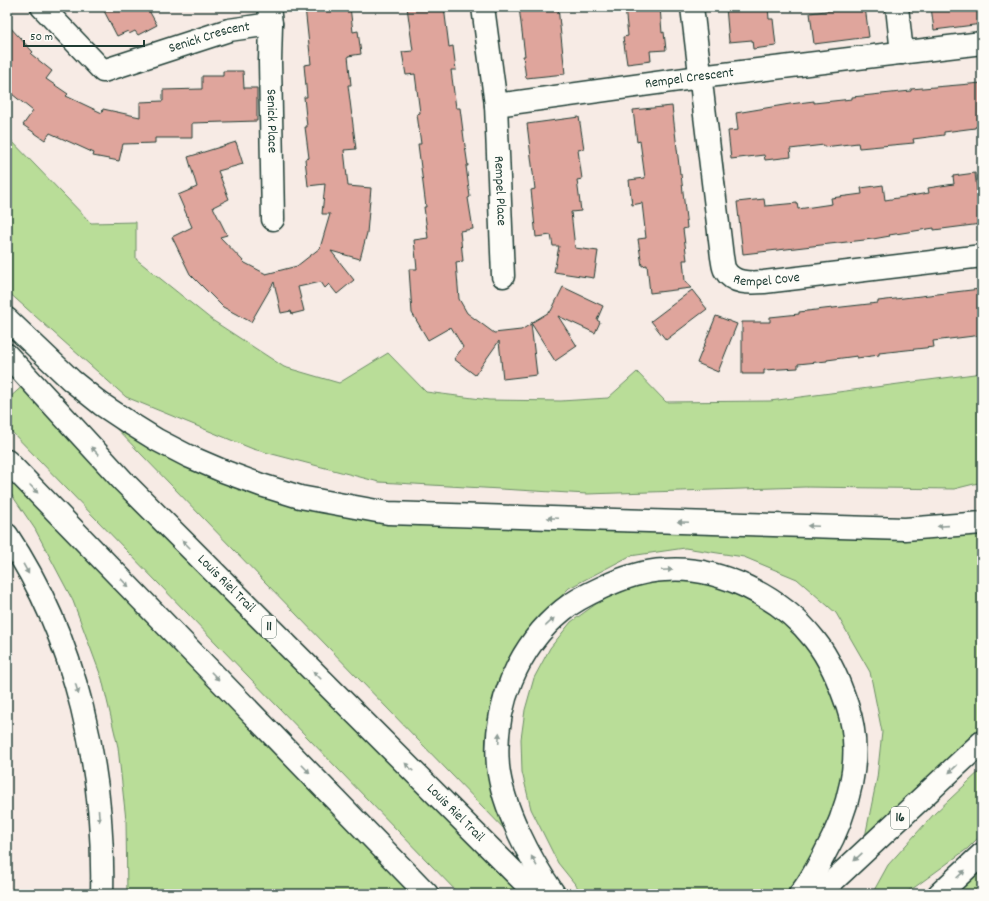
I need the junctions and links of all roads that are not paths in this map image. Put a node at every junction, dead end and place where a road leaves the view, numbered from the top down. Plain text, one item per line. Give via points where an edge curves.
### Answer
1 (42, 7) edge
2 (483, 7) edge
3 (692, 7) edge
4 (897, 7) edge
5 (270, 15) edge
6 (982, 43) edge
7 (902, 53) junction
8 (700, 77) junction
9 (496, 105) junction
10 (273, 219) dead end
11 (982, 256) edge
12 (503, 276) dead end
13 (7, 319) edge
14 (7, 355) edge
15 (7, 461) edge
16 (982, 523) edge
17 (7, 535) edge
18 (982, 742) edge
19 (982, 854) edge
20 (102, 894) edge
21 (428, 894) edge
22 (536, 894) edge
23 (554, 894) edge
24 (800, 894) edge
25 (819, 894) edge
26 (939, 894) edge

1 - 5 main road, Senick Crescent via 103,71
2 - 9 main road
3 - 8 main road, Rempel Cove
4 - 7 main road
5 - 10 main road, Senick Place
6 - 7 main road, Rempel Crescent
7 - 8 main road, Rempel Crescent
8 - 9 main road, Rempel Crescent
8 - 11 main road, Rempel Cove via 722,257 725,270 734,279 749,283 764,282
9 - 12 main road, Rempel Place
16 -> 13 main road via 905,529 402,514 300,497 223,471 157,440 71,380
22 -> 14 main road, Louis Riel Trail / 11 via 124,482
15 -> 21 main road
17 -> 20 main road via 49,613 77,689 95,769 102,858
18 -> 25 main road, 16
26 -> 19 main road
23 -> 24 main road via 516,825 504,796 498,767 498,738 502,710 511,680 526,651 543,629 564,610 611,584 636,575 664,570 691,571 716,576 744,585 769,598 814,638 830,662 850,713 854,739 854,766 850,793 831,843

